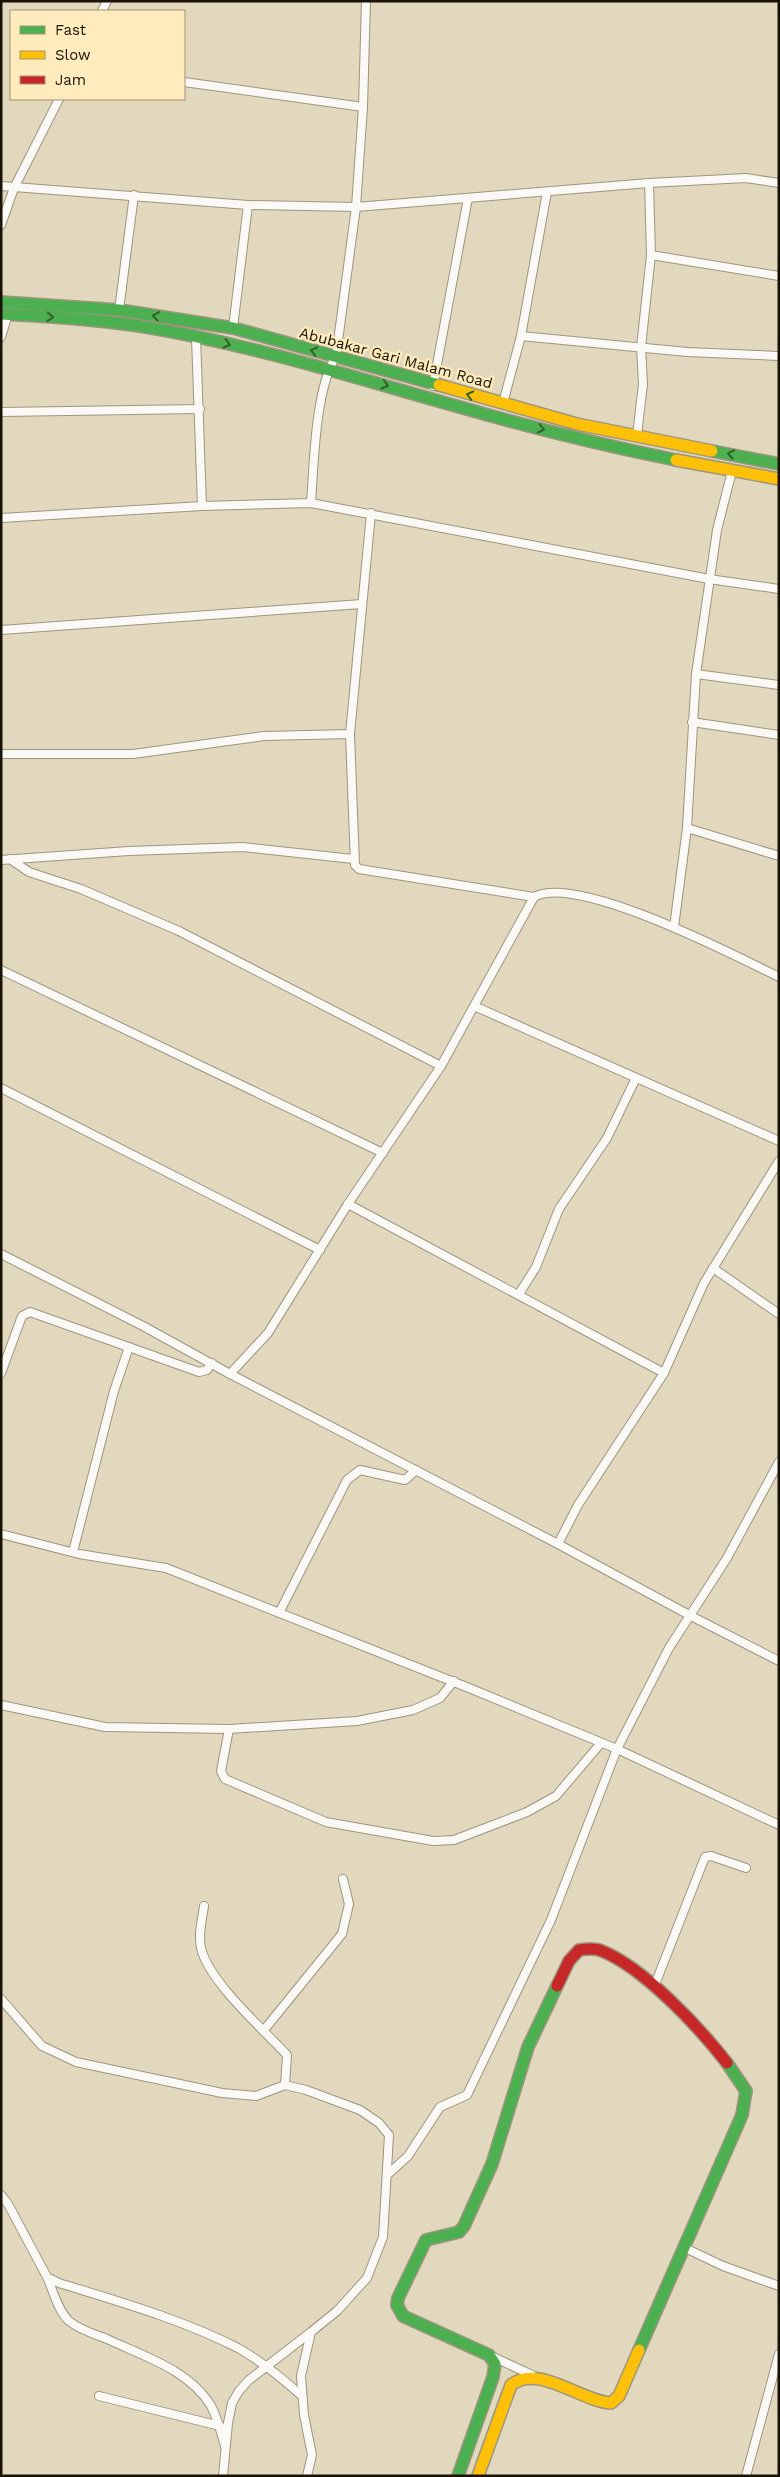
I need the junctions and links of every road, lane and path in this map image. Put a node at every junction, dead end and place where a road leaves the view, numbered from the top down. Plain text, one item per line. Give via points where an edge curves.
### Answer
1 (366, 1) edge
2 (185, 82) edge
3 (58, 100) edge
4 (363, 107) junction
5 (649, 183) junction
6 (779, 183) edge
7 (1, 186) edge
8 (14, 188) junction
9 (547, 192) junction
10 (134, 195) junction
11 (468, 198) junction
12 (248, 205) junction
13 (356, 208) junction
14 (1, 225) edge
15 (651, 255) junction
16 (779, 276) edge
17 (1, 302) edge
18 (119, 310) junction
19 (5, 314) edge
20 (233, 328) junction
21 (521, 336) junction
22 (1, 337) edge
23 (196, 337) junction
24 (641, 347) junction
25 (336, 356) junction
26 (779, 356) edge
27 (328, 369) junction
28 (433, 386) junction
29 (503, 402) junction
30 (200, 409) junction
31 (1, 412) edge
32 (637, 435) junction
33 (779, 464) edge
34 (732, 471) junction
35 (779, 479) edge
36 (311, 503) junction
37 (202, 506) junction
38 (372, 513) junction
39 (1, 518) edge
40 (709, 579) junction
41 (779, 589) edge
42 (362, 604) junction
43 (1, 630) edge
44 (696, 674) junction
45 (779, 686) edge
46 (692, 722) junction
47 (350, 734) junction
48 (779, 735) edge
49 (1, 754) edge
50 (688, 828) junction
51 (779, 856) edge
52 (10, 859) junction
53 (353, 859) junction
54 (1, 860) edge
55 (534, 897) junction
56 (674, 927) junction
57 (1, 970) edge
58 (779, 976) edge
59 (474, 1006) junction
60 (441, 1066) junction
61 (636, 1078) junction
62 (1, 1088) edge
63 (779, 1140) edge
64 (383, 1154) junction
65 (779, 1161) edge
66 (348, 1204) junction
67 (320, 1250) junction
68 (1, 1254) edge
69 (712, 1268) junction
70 (519, 1294) junction
71 (779, 1314) edge
72 (129, 1347) junction
73 (212, 1363) junction
74 (1, 1373) edge
75 (664, 1373) junction
76 (230, 1374) junction
77 (779, 1462) edge
78 (416, 1470) junction
79 (1, 1534) edge
80 (558, 1544) junction
81 (73, 1552) junction
82 (278, 1613) junction
83 (691, 1616) junction
84 (778, 1660) edge
85 (454, 1681) junction
86 (1, 1705) edge
87 (229, 1729) junction
88 (601, 1743) junction
89 (617, 1749) junction
90 (779, 1825) edge
91 (746, 1868) dead end
92 (343, 1879) dead end
93 (204, 1906) dead end
94 (654, 1987) junction
95 (1, 1999) edge
96 (264, 2030) junction
97 (284, 2085) junction
98 (387, 2175) junction
99 (1, 2195) edge
100 (685, 2248) junction
101 (47, 2277) junction
102 (779, 2286) edge
103 (311, 2332) junction
104 (779, 2354) edge
105 (489, 2355) junction
106 (267, 2367) junction
107 (537, 2377) junction
108 (99, 2396) dead end
109 (302, 2396) junction
110 (218, 2426) junction
111 (227, 2428) junction
112 (225, 2446) junction
113 (223, 2476) edge
114 (307, 2476) edge
115 (458, 2476) edge
116 (478, 2476) edge
117 (746, 2476) edge

1 - 4 street
2 - 4 street
3 - 8 street
4 - 13 street
5 - 6 street via 746,178
5 - 9 street
5 - 15 street
7 - 8 street
8 - 10 street
8 - 14 street
9 - 11 street
9 - 21 street
10 - 12 street
10 - 18 street
11 - 13 street
11 - 28 street
12 - 13 street
12 - 20 street
13 - 25 street
15 - 16 street
15 - 24 street
17 - 18 street, Abubakar Gari Malam Road
20 -> 18 street, Abubakar Gari Malam Road
19 - 22 street
19 -> 23 street via 116,323
25 -> 20 street, Abubakar Gari Malam Road
21 - 24 street
21 - 29 street
23 -> 27 street
23 - 30 street
24 - 26 street
24 - 32 street via 643,384
25 - 27 street
25 - 28 street, Abubakar Gari Malam Road
27 -> 34 street via 522,424
27 - 36 street via 317,430
29 -> 28 street, Abubakar Gari Malam Road
29 - 32 street, Abubakar Gari Malam Road via 577,424
30 - 31 street
30 - 37 street
33 -> 32 street, Abubakar Gari Malam Road
34 - 35 street
34 - 40 street
36 - 37 street
36 - 38 street
37 - 39 street
38 - 40 street
38 - 42 street
40 - 41 street
40 - 44 street
42 - 43 street
42 - 47 street
44 - 45 street
44 - 46 street
46 - 48 street
46 - 50 street
47 - 49 street via 264,736 133,754
47 - 53 street
50 - 51 street
50 - 56 street
52 - 53 street via 243,848
52 - 54 street
52 - 60 street via 30,872 81,889 179,930
53 - 55 street via 359,869
55 - 56 street via 543,892 579,895
55 - 59 street
56 - 58 street
57 - 64 street
59 - 60 street
59 - 61 street
60 - 64 street
61 - 63 street
61 - 70 street via 607,1138 560,1209 536,1267
62 - 67 street
64 - 66 street
65 - 69 street
66 - 67 street
66 - 70 street
67 - 76 street via 268,1333
68 - 73 street
69 - 71 street
69 - 75 street
70 - 75 street
72 - 73 street via 199,1372 207,1370
72 - 74 street via 38,1313 25,1312
72 - 81 street via 114,1391
73 - 76 street
75 - 80 street via 578,1505
76 - 78 street
77 - 83 street
78 - 80 street
78 - 82 street via 405,1480 360,1470 347,1480
79 - 81 street
80 - 83 street
81 - 82 street via 166,1568
82 - 85 street
83 - 84 street
83 - 89 street via 665,1655
85 - 87 street via 440,1698 413,1710 357,1721
85 - 88 street
86 - 87 street via 105,1727
87 - 88 street via 221,1771 225,1778 326,1822 433,1842 454,1840 527,1812 556,1796
88 - 89 street
89 - 90 street
89 - 98 street via 551,1920 466,2095 440,2107 408,2156
91 - 94 street via 711,1856 705,1857
92 - 96 street via 349,1904 342,1934
93 - 96 street via 201,1947 207,1963 234,1999
94 - 100 street via 720,2053 746,2091 742,2115
94 - 105 street via 638,1972 601,1950 579,1950 574,1955 528,2046 492,2164 464,2226 459,2232 426,2240 398,2298 397,2305 403,2316
95 - 97 street via 42,2046 76,2062 222,2093 256,2096
96 - 97 street via 287,2055
97 - 98 street via 360,2110 378,2123 389,2135
98 - 103 street via 383,2237 371,2272 337,2311
99 - 101 street
100 - 102 street
100 - 107 street via 619,2396 611,2403 597,2402
101 - 106 street via 158,2314 239,2349
101 - 110 street via 70,2321 182,2376 211,2406
103 - 106 street
103 - 109 street via 301,2376
104 - 117 street
105 - 107 street
105 - 115 street via 495,2361 496,2369
106 - 109 street
106 - 111 street via 239,2391 232,2403
107 - 116 street via 526,2376 511,2385
108 - 110 street
109 - 114 street via 312,2455
110 - 111 street
110 - 112 street
111 - 112 street
112 - 113 street

